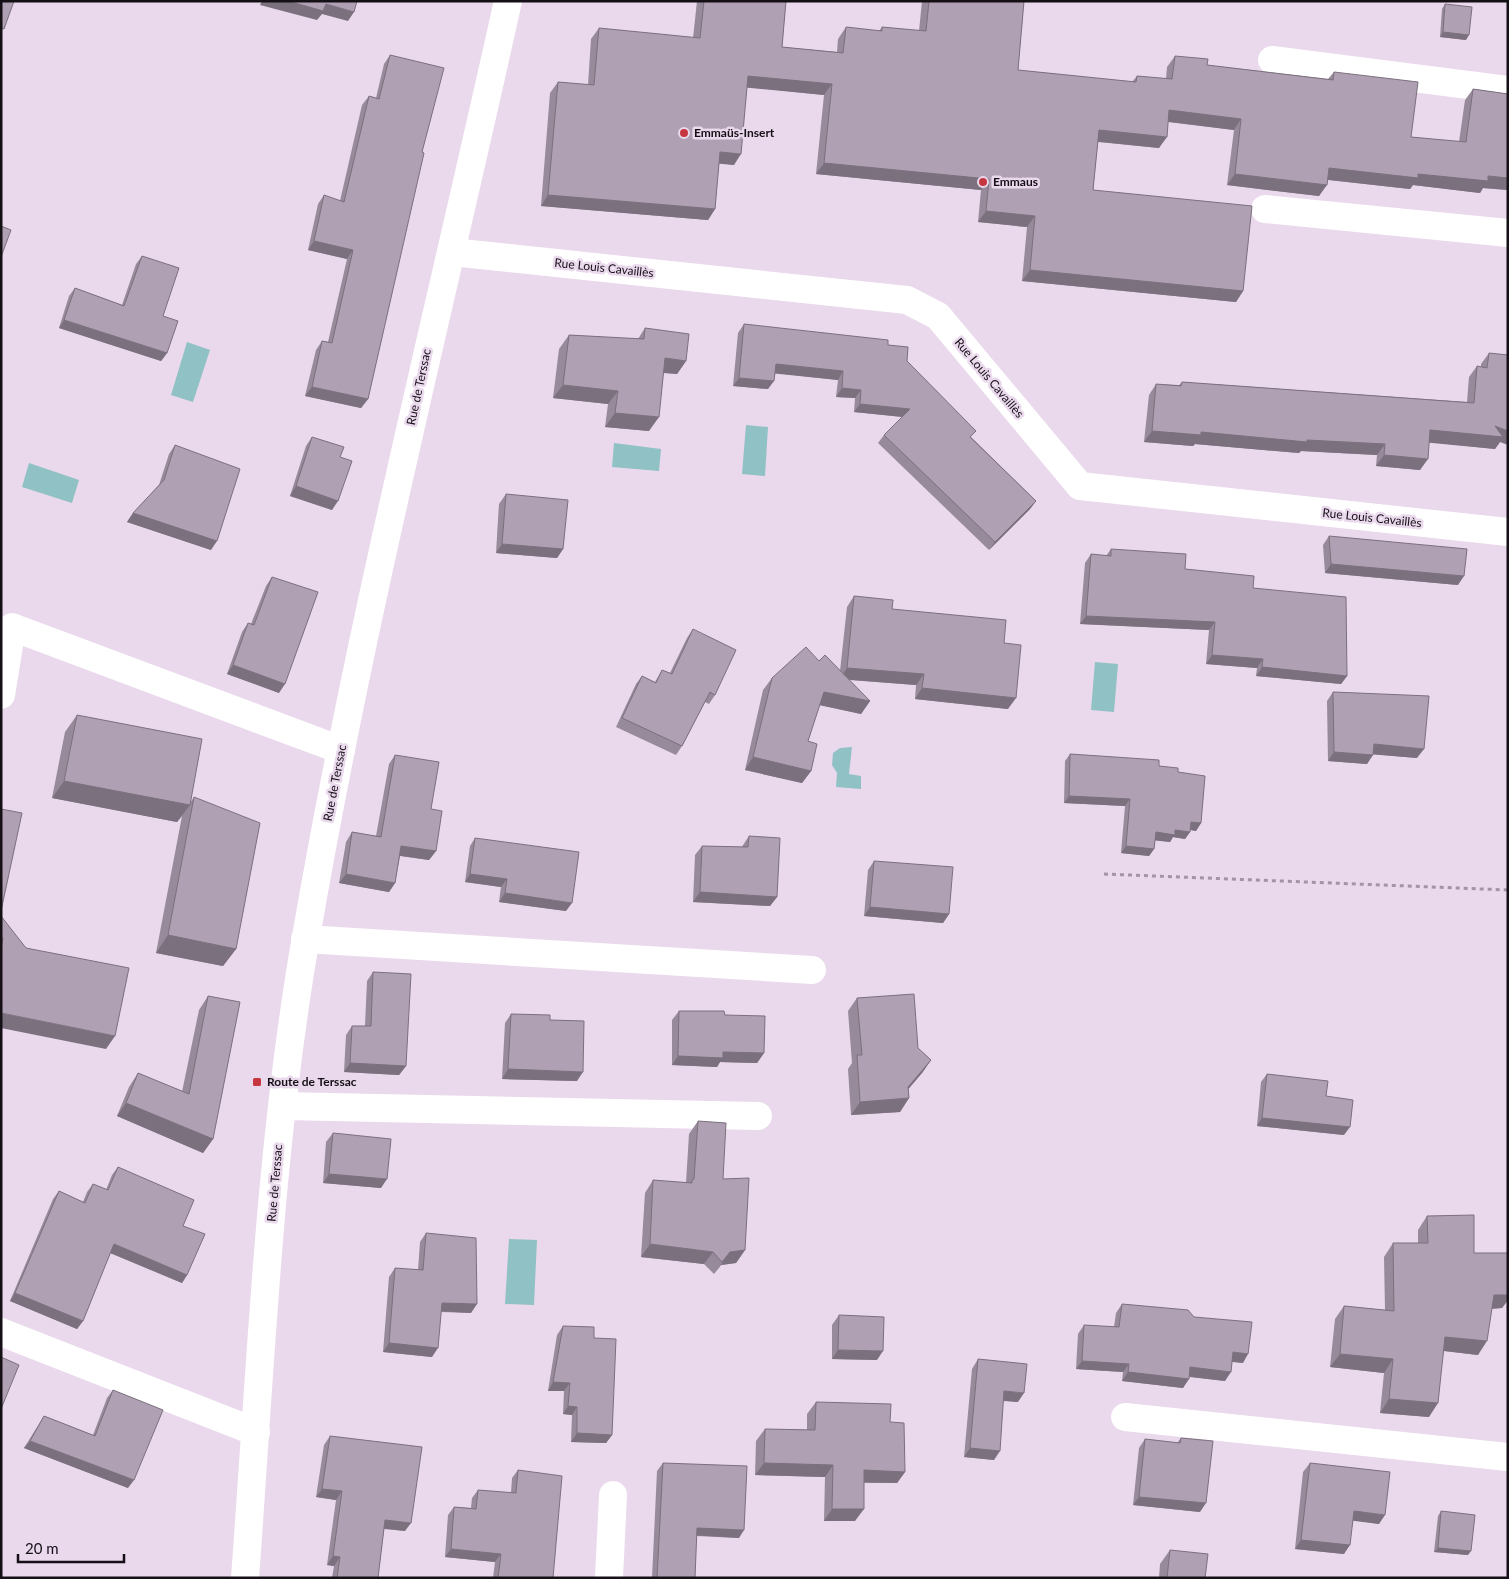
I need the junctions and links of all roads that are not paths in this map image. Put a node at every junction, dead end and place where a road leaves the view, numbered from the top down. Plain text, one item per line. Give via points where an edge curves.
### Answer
1 (508, 1) edge
2 (1272, 60) dead end
3 (1508, 90) edge
4 (1265, 209) dead end
5 (1508, 233) edge
6 (452, 252) junction
7 (1508, 532) edge
8 (1, 695) edge
9 (341, 750) junction
10 (305, 939) junction
11 (812, 970) dead end
12 (282, 1106) junction
13 (758, 1116) dead end
14 (1, 1332) edge
15 (1124, 1418) dead end
16 (256, 1432) junction
17 (1508, 1458) edge
18 (613, 1496) dead end
19 (245, 1578) edge
20 (609, 1578) edge

1 - 6 street, Rue de Terssac
2 - 3 street
4 - 5 street
6 - 7 street, Rue Louis Cavaillès via 907,300 938,316 1080,486
6 - 9 street, Rue de Terssac via 430,335
8 - 9 street via 12,627
9 - 10 street, Rue de Terssac
10 - 11 street
10 - 12 street, Rue de Terssac
12 - 13 street
12 - 16 street, Rue de Terssac
14 - 16 street
15 - 17 street
16 - 19 street, Rue de Terssac
18 - 20 street

